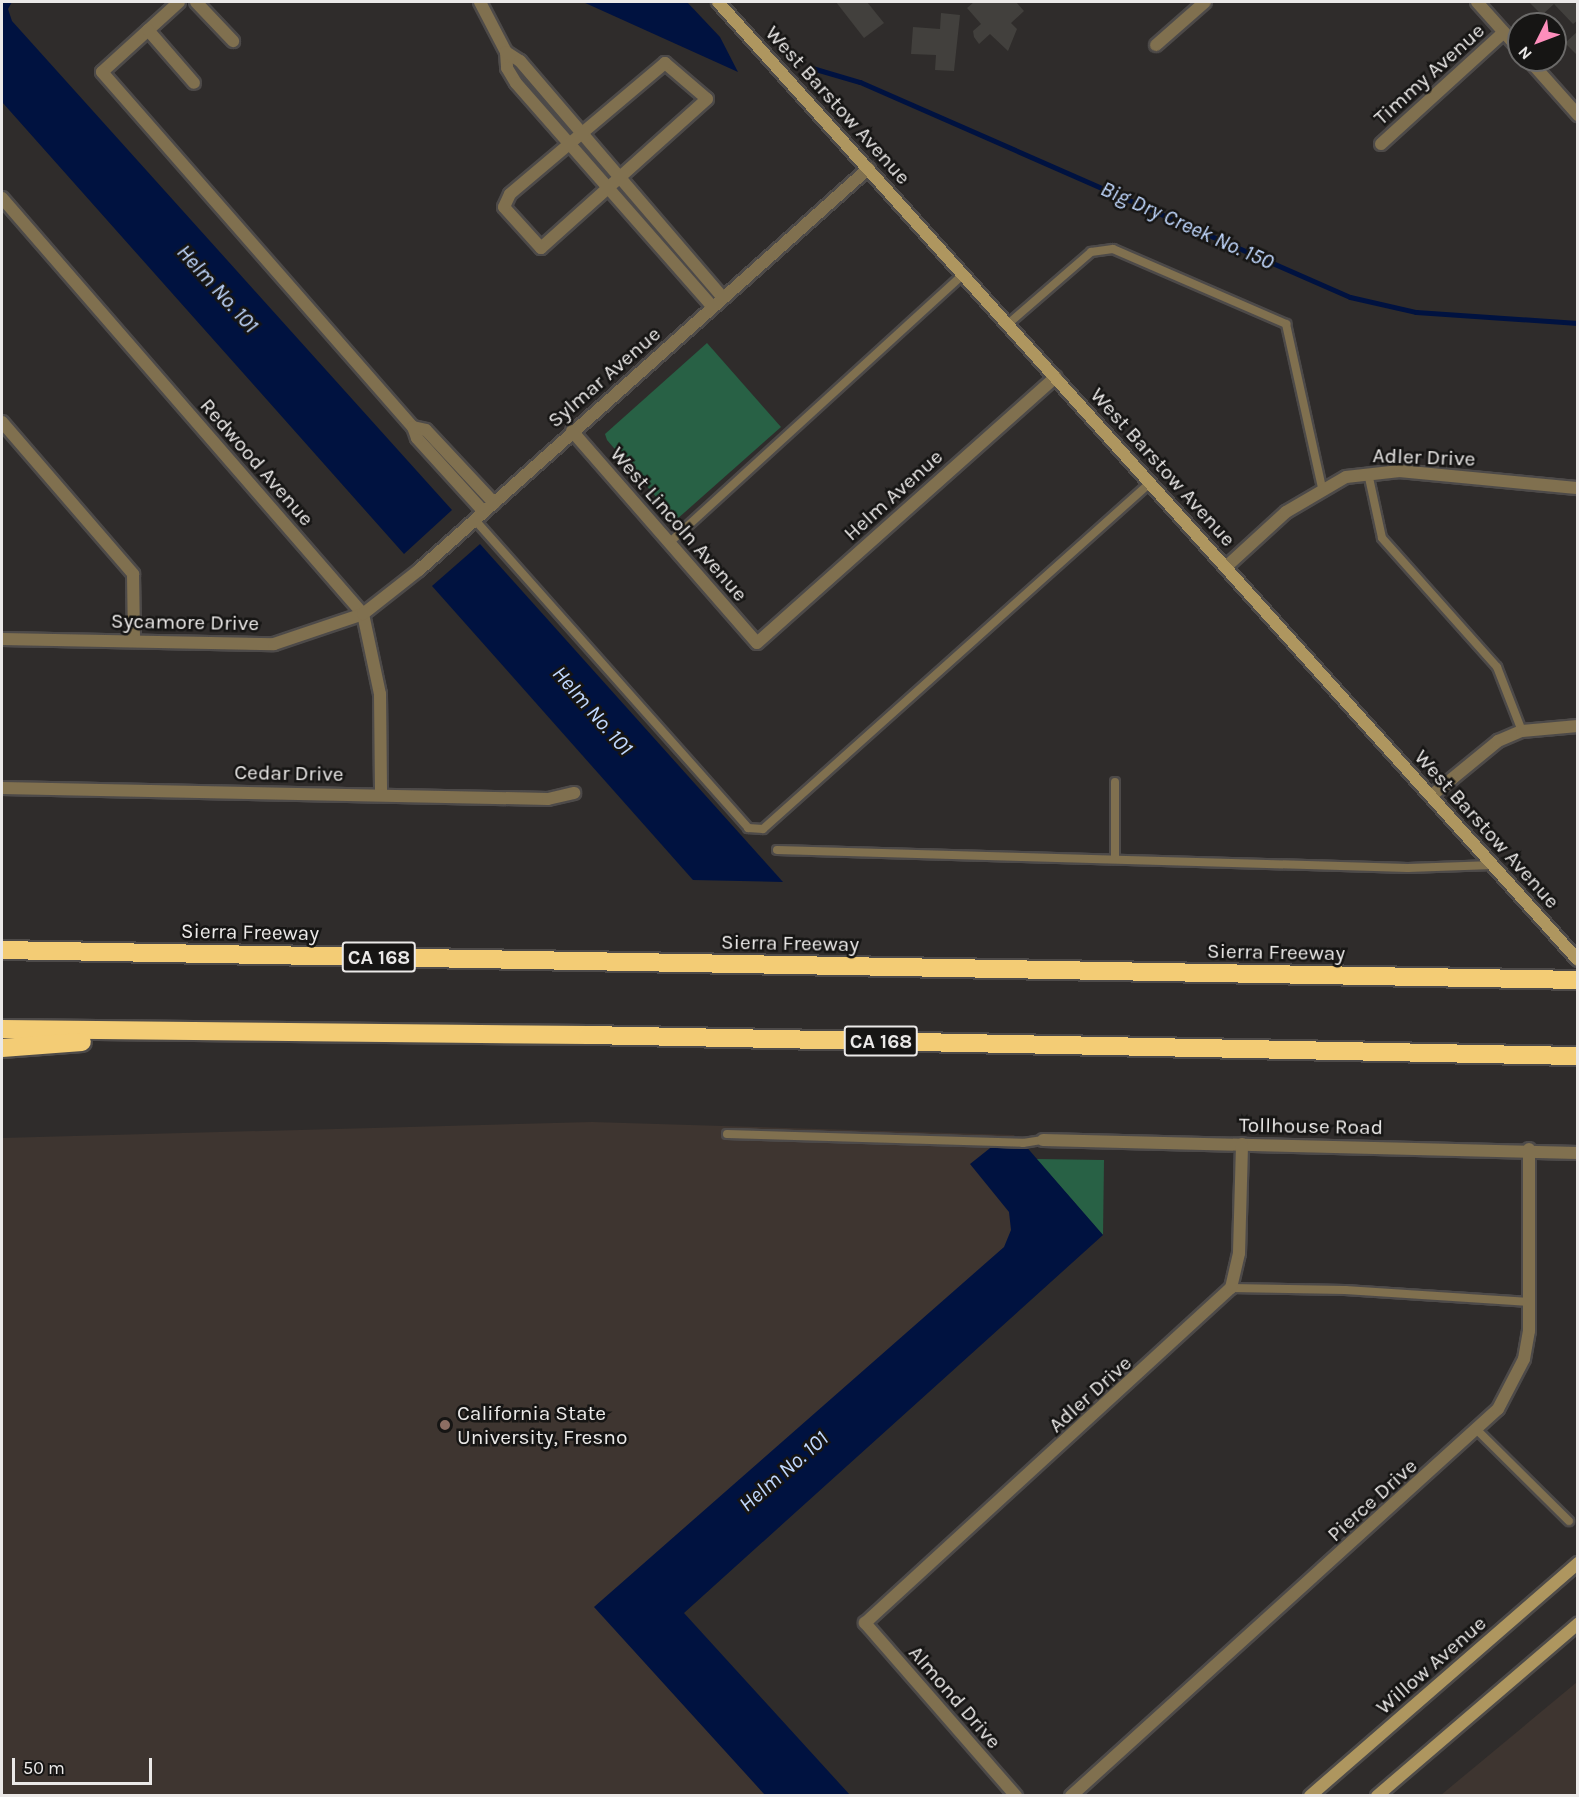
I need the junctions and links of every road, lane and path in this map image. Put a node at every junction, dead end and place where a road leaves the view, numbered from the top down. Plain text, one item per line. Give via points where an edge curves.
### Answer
1 (179, 2) edge
2 (196, 2) edge
3 (480, 2) edge
4 (718, 2) edge
5 (1205, 2) edge
6 (1477, 2) edge
7 (148, 30) junction
8 (1504, 32) junction
9 (1507, 35) edge
10 (233, 41) dead end
11 (1156, 45) dead end
12 (506, 52) junction
13 (1540, 72) edge
14 (194, 83) dead end
15 (1578, 115) edge
16 (580, 134) junction
17 (569, 144) junction
18 (1381, 144) dead end
19 (869, 168) junction
20 (618, 179) junction
21 (608, 188) junction
22 (2, 198) edge
23 (964, 274) junction
24 (723, 298) junction
25 (713, 307) junction
26 (1008, 324) junction
27 (1056, 377) junction
28 (2, 422) edge
29 (413, 427) junction
30 (572, 431) junction
31 (1368, 473) junction
32 (1151, 482) junction
33 (1322, 488) junction
34 (1578, 488) edge
35 (494, 503) junction
36 (479, 516) junction
37 (670, 542) junction
38 (1227, 566) junction
39 (363, 614) junction
40 (2, 639) edge
41 (134, 640) junction
42 (757, 644) joint
43 (1578, 726) edge
44 (1522, 731) junction
45 (1115, 782) dead end
46 (2, 788) edge
47 (574, 793) dead end
48 (381, 794) junction
49 (1431, 796) junction
50 (777, 850) dead end
51 (1115, 859) junction
52 (1492, 865) junction
53 (2, 950) edge
54 (1578, 960) edge
55 (1578, 980) edge
56 (2, 1029) edge
57 (185, 1034) junction
58 (2, 1048) edge
59 (1578, 1056) edge
60 (727, 1134) dead end
61 (1043, 1140) joint
62 (1242, 1144) junction
63 (1529, 1149) junction
64 (1578, 1153) edge
65 (1231, 1288) junction
66 (1530, 1302) junction
67 (1478, 1431) junction
68 (1569, 1521) dead end
69 (1578, 1563) edge
70 (865, 1623) joint
71 (1578, 1624) edge
72 (1016, 1796) edge
73 (1071, 1796) edge
74 (1310, 1796) edge
75 (1377, 1796) edge

1 - 7 street
2 - 10 street
3 - 12 street
4 - 19 main road, West Barstow Avenue
5 - 11 street
6 - 8 street
7 - 14 street
7 - 29 street via 102,72
8 - 9 street
8 - 18 street, Timmy Avenue
12 - 16 street via 520,61
12 - 17 street via 507,68 516,83
13 - 15 street
16 - 17 street
16 - 20 street
16 - 20 street via 665,63 707,99
17 - 21 street
17 - 21 street via 510,194 504,207 542,248
19 - 23 main road, West Barstow Avenue
19 - 24 street, Sylmar Avenue
20 - 21 street
20 - 24 street
21 - 25 street
22 - 39 street, Redwood Avenue
23 - 26 main road, West Barstow Avenue
23 - 37 lane
24 - 25 street, Sylmar Avenue
25 - 30 street, Sylmar Avenue
26 - 27 main road, West Barstow Avenue
26 - 33 lane via 1091,252 1113,249 1286,324
27 - 32 main road, West Barstow Avenue
27 - 42 street, Helm Avenue
28 - 41 street via 133,574
29 - 35 street via 426,430
29 - 36 street via 417,438
30 - 35 street, Sylmar Avenue
30 - 37 street, West Lincoln Avenue
31 - 33 street, Adler Drive
31 - 34 street, Adler Drive via 1400,471
31 - 44 lane via 1382,538 1497,667
32 - 36 lane via 764,829 748,828
32 - 38 main road, West Barstow Avenue
33 - 38 street, Adler Drive via 1286,512
35 - 36 street, Sylmar Avenue
36 - 39 street, Sylmar Avenue via 396,591
37 - 42 street, West Lincoln Avenue
38 - 49 main road, West Barstow Avenue
39 - 41 street, Sycamore Drive via 274,644
39 - 48 street, Redwood Avenue via 380,694
40 - 41 street, Sycamore Drive
43 - 44 street
44 - 49 street via 1498,741
45 - 51 lane
46 - 48 street, Cedar Drive
47 - 48 street, Cedar Drive via 548,800
49 - 52 main road, West Barstow Avenue
50 - 51 lane
51 - 52 lane via 1408,868
52 - 54 main road, West Barstow Avenue
53 - 55 highway, Sierra Freeway / CA 168
56 - 57 highway, CA 168
57 - 58 highway
57 - 59 highway, CA 168 via 588,1035
60 - 61 lane via 1023,1143
61 - 62 street, Tollhouse Road
62 - 63 street, Tollhouse Road
62 - 65 street via 1239,1253
63 - 64 street, Tollhouse Road
63 - 66 street, Pierce Drive
65 - 66 lane via 1345,1290
65 - 70 street, Adler Drive
66 - 67 street, Pierce Drive via 1524,1359 1513,1385
67 - 68 lane
67 - 73 street, Pierce Drive
69 - 74 main road, Willow Avenue
70 - 72 street, Almond Drive
71 - 75 main road

